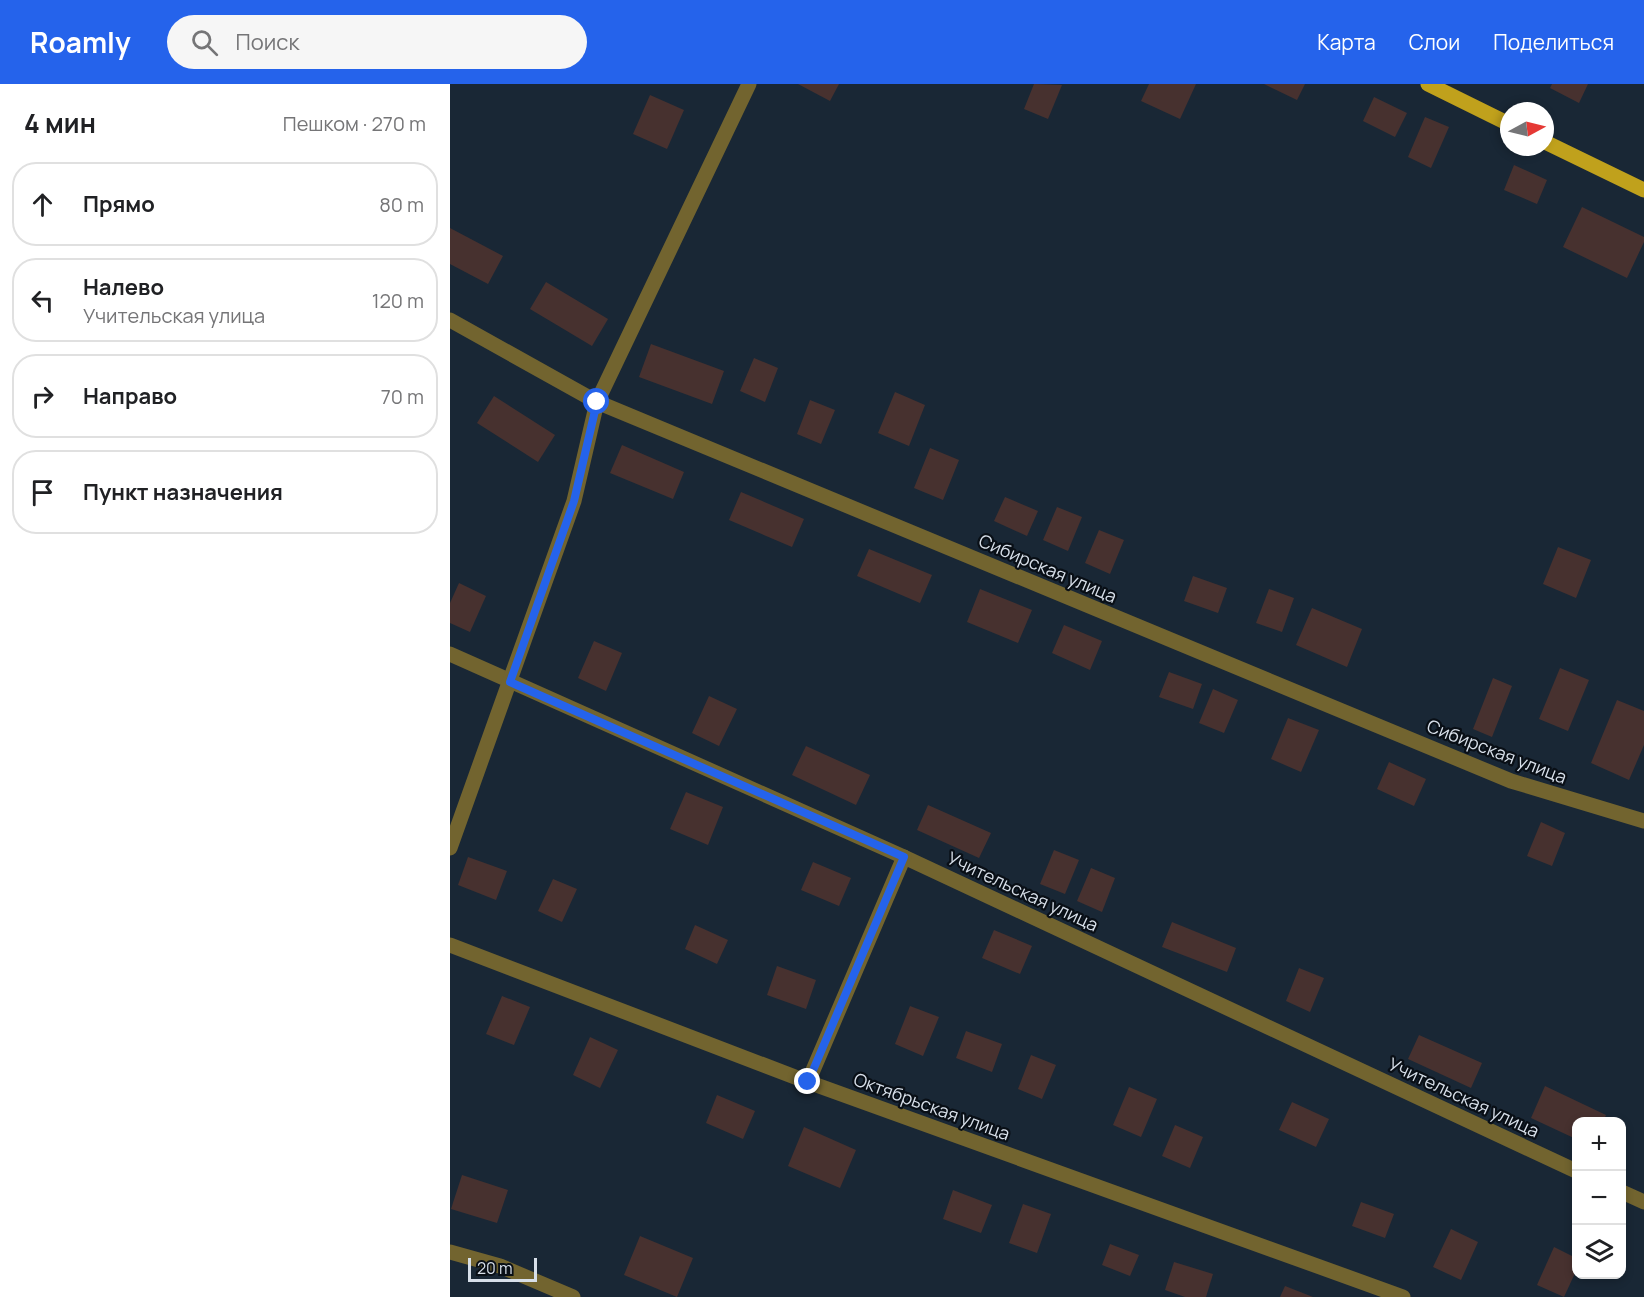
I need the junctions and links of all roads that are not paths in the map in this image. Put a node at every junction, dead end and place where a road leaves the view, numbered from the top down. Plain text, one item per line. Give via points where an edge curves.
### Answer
1 (749, 84) edge
2 (1428, 84) edge
3 (1500, 120) edge
4 (1554, 146) edge
5 (1644, 190) edge
6 (450, 320) edge
7 (597, 402) junction
8 (450, 654) edge
9 (510, 682) junction
10 (1644, 821) edge
11 (450, 848) edge
12 (904, 857) junction
13 (450, 945) edge
14 (808, 1082) junction
15 (1572, 1169) edge
16 (1626, 1194) edge
17 (1644, 1202) edge
18 (450, 1252) edge
19 (573, 1297) edge
20 (1403, 1297) edge

1 - 7 street
2 - 3 main road
4 - 5 main road
6 - 7 street, Сибирская улица
7 - 9 street via 574,501
7 - 10 street, Сибирская улица via 1511,781
8 - 9 street, Учительская улица
9 - 11 street
9 - 12 street, Учительская улица
12 - 14 street
12 - 15 street, Учительская улица
13 - 14 street, Октябрьская улица
14 - 20 street, Октябрьская улица
16 - 17 street
18 - 19 street via 500,1266

